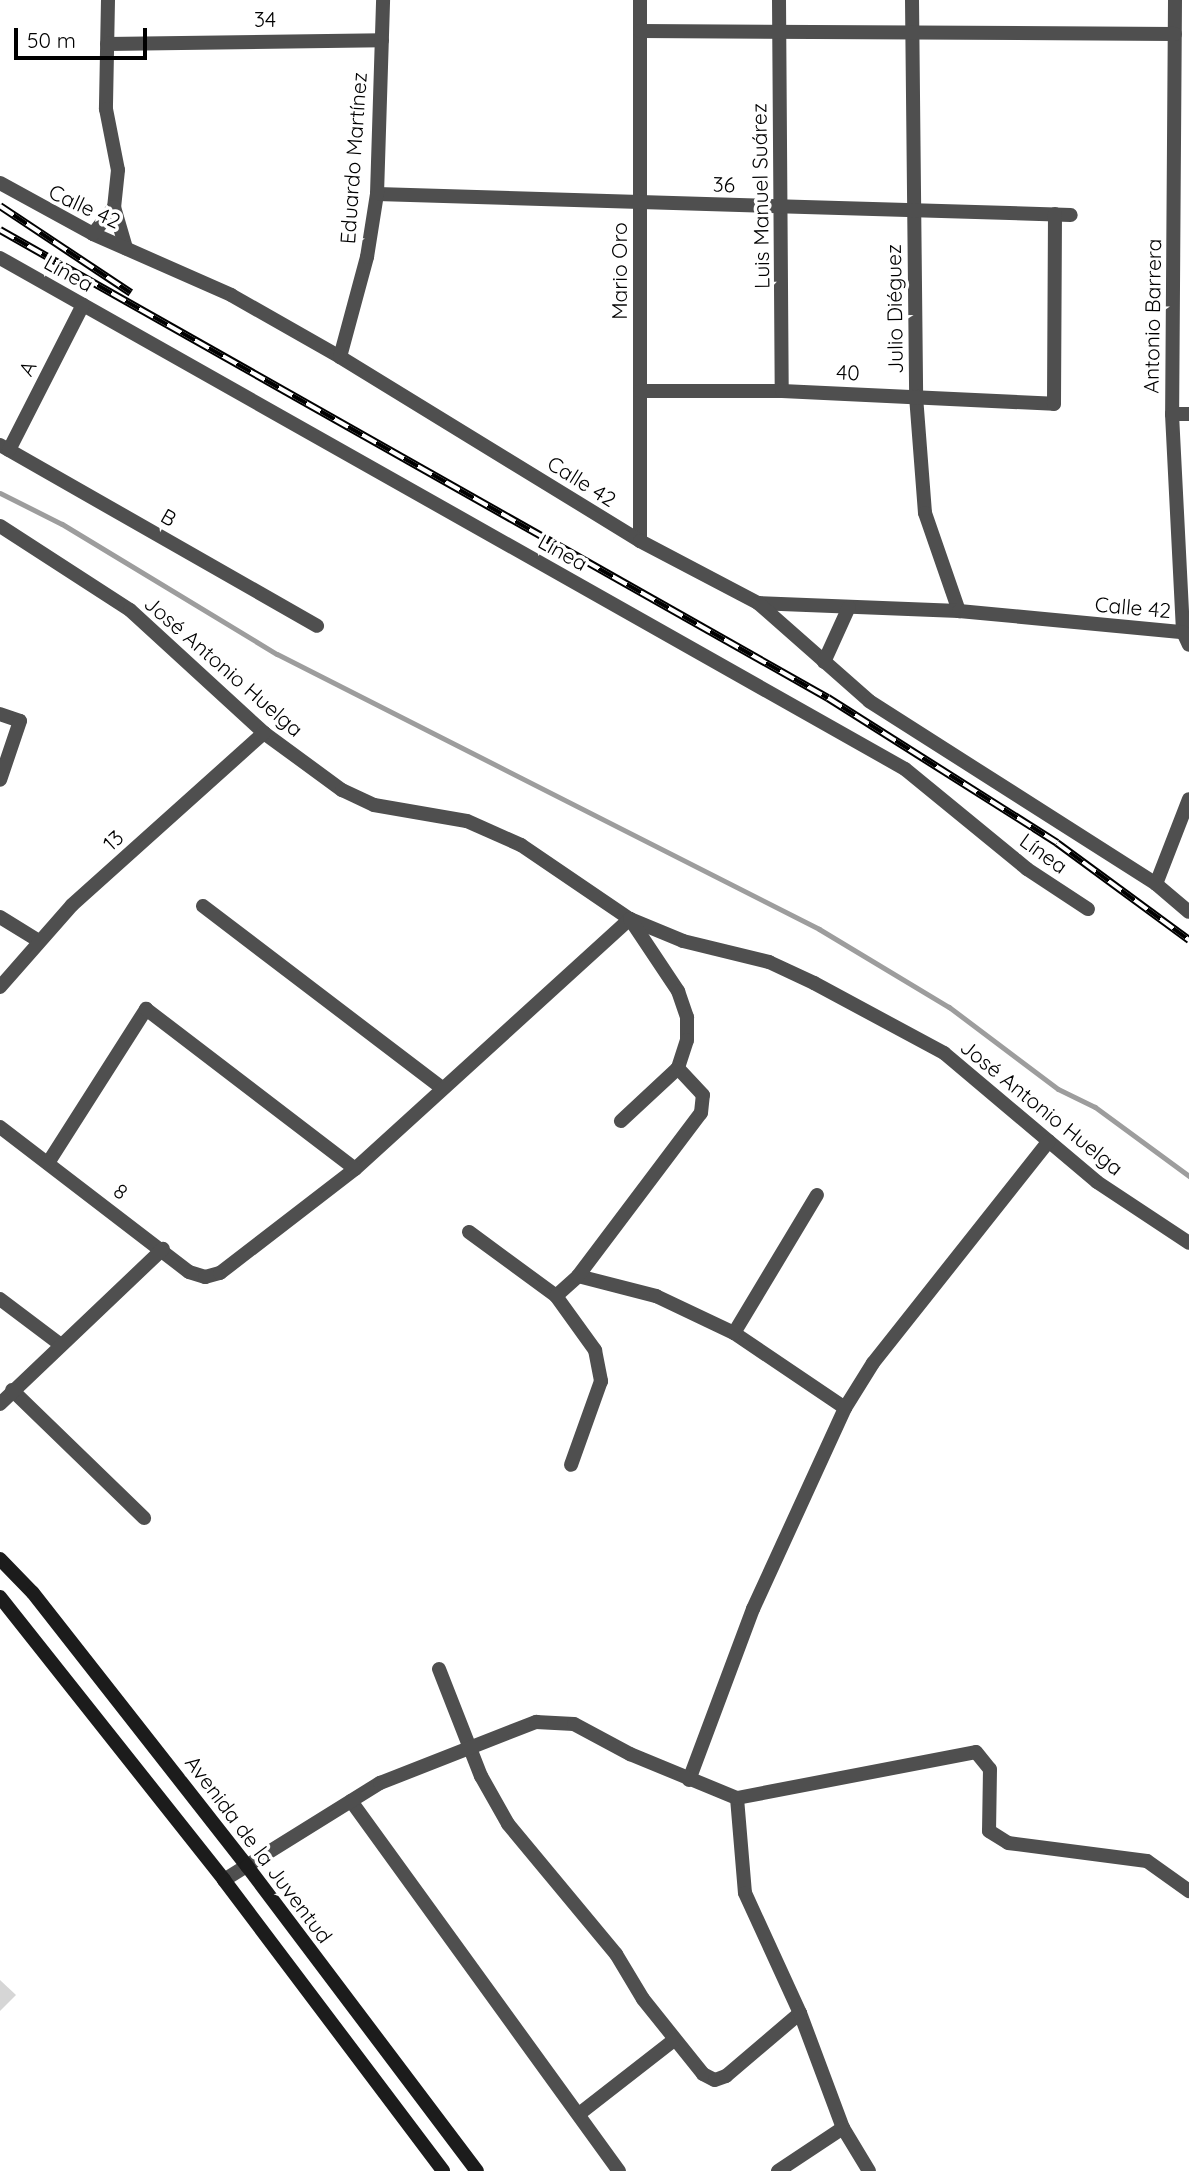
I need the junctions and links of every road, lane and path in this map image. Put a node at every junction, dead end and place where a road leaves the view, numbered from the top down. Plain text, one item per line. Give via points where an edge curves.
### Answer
1 (108, 0) edge
2 (383, 0) edge
3 (640, 0) edge
4 (779, 0) edge
5 (912, 0) edge
6 (1174, 0) edge
7 (640, 31) junction
8 (779, 31) junction
9 (912, 31) junction
10 (1175, 34) junction
11 (382, 40) junction
12 (107, 44) junction
13 (1182, 146) edge
14 (0, 183) edge
15 (376, 194) junction
16 (640, 202) junction
17 (783, 206) junction
18 (114, 207) junction
19 (914, 210) junction
20 (1055, 215) junction
21 (1070, 215) dead end
22 (93, 234) junction
23 (126, 248) junction
24 (0, 258) edge
25 (83, 305) junction
26 (340, 356) junction
27 (640, 391) junction
28 (782, 391) junction
29 (916, 396) junction
30 (1172, 414) junction
31 (1189, 414) edge
32 (4, 447) edge
33 (0, 526) edge
34 (640, 541) junction
35 (1184, 545) edge
36 (758, 603) junction
37 (849, 607) junction
38 (959, 611) junction
39 (317, 626) dead end
40 (1186, 639) edge
41 (824, 662) junction
42 (0, 714) edge
43 (264, 733) junction
44 (0, 779) edge
45 (1189, 799) edge
46 (1156, 884) junction
47 (202, 906) dead end
48 (1088, 909) dead end
49 (1189, 912) edge
50 (0, 917) edge
51 (630, 919) junction
52 (39, 941) junction
53 (0, 987) edge
54 (678, 1068) junction
55 (441, 1087) junction
56 (621, 1121) dead end
57 (0, 1127) edge
58 (1049, 1141) junction
59 (48, 1163) junction
60 (355, 1168) junction
61 (817, 1195) dead end
62 (469, 1232) dead end
63 (1189, 1243) edge
64 (163, 1249) junction
65 (578, 1276) junction
66 (556, 1296) junction
67 (0, 1299) edge
68 (734, 1333) junction
69 (61, 1345) junction
70 (12, 1390) junction
71 (0, 1404) edge
72 (845, 1408) junction
73 (572, 1465) dead end
74 (144, 1518) dead end
75 (0, 1559) edge
76 (0, 1597) edge
77 (439, 1669) dead end
78 (468, 1748) junction
79 (689, 1780) junction
80 (737, 1798) junction
81 (351, 1801) junction
82 (247, 1866) junction
83 (224, 1881) junction
84 (1189, 1891) edge
85 (800, 2013) junction
86 (674, 2040) junction
87 (579, 2114) junction
88 (842, 2127) junction
89 (615, 2170) edge
90 (443, 2171) edge
91 (477, 2171) edge
92 (778, 2171) edge
93 (869, 2171) edge

1 - 12 street
2 - 11 street, Eduardo Martínez
3 - 7 street, Mario Oro
4 - 8 street, Luis Manuel Suárez
5 - 9 street, Julio Diéguez
6 - 10 street, Antonio Barrera
7 - 8 street
7 - 16 street, Mario Oro
8 - 9 street
8 - 17 street, Luis Manuel Suárez
9 - 10 street
9 - 19 street, Julio Diéguez
10 - 13 street, Antonio Barrera
11 - 12 street, 34
11 - 15 street, Eduardo Martínez
12 - 18 street via 106,109 118,170
13 - 30 street, Antonio Barrera
14 - 22 street, Calle 42
15 - 16 street, 36
15 - 26 street, Eduardo Martínez via 367,257
16 - 17 street, 36
16 - 27 street, Mario Oro
17 - 19 street, 36
17 - 28 street, Luis Manuel Suárez
18 - 22 street
18 - 23 street
19 - 20 street, 36
19 - 29 street, Julio Diéguez
20 - 21 street, 36
20 - 29 street, 40 via 1054,404
22 - 23 street, Calle 42
23 - 26 street, Calle 42 via 230,295
24 - 25 street, Línea
25 - 32 street, A
25 - 48 street, Línea via 905,769 1027,869
26 - 34 street, Calle 42
27 - 28 street, 40
27 - 34 street, Mario Oro
28 - 29 street, 40
29 - 38 street, Julio Diéguez via 925,513
30 - 31 street
30 - 35 street, Antonio Barrera
32 - 39 street, B
33 - 43 street, José Antonio Huelga via 130,610
34 - 36 street, Calle 42
35 - 40 street, Antonio Barrera
36 - 37 street, Calle 42
36 - 41 street, Línea
37 - 38 street, Calle 42
37 - 41 street
38 - 40 street, Calle 42
41 - 46 street, Línea via 869,701
42 - 44 street via 20,721
43 - 51 street, José Antonio Huelga via 341,790 374,805 467,821 521,845
43 - 52 street, 13 via 72,905
45 - 46 street
46 - 49 street, Línea
47 - 55 street
50 - 52 street
51 - 54 street via 678,991 687,1017 687,1040
51 - 55 street
51 - 58 street, José Antonio Huelga via 683,941 769,962 837,996 944,1053
52 - 53 street, 13
54 - 56 street
54 - 65 street via 703,1095 701,1113
55 - 60 street
57 - 59 street, 8
58 - 63 street, José Antonio Huelga via 1097,1182
58 - 72 street via 873,1363
59 - 60 street via 146,1009
59 - 64 street, 8
60 - 64 street, 8 via 220,1273 205,1277 189,1272
61 - 68 street
62 - 66 street
64 - 69 street
65 - 66 street
65 - 68 street via 656,1296
66 - 73 street via 595,1350 601,1381
67 - 69 street
68 - 72 street
69 - 70 street
70 - 71 street
70 - 74 street
72 - 79 street via 753,1609
75 - 82 main road, Avenida de la Juventud via 33,1593
76 - 83 main road
77 - 78 street
78 - 79 street via 536,1722 574,1724
78 - 81 street via 380,1783
78 - 86 street via 509,1824 616,1954
79 - 80 street
80 - 84 street via 976,1752 990,1769 989,1831 1008,1843 1147,1861
80 - 85 street via 746,1894
81 - 82 street
81 - 87 street
82 - 83 street
82 - 91 main road, Avenida de la Juventud
83 - 90 main road
85 - 86 street via 726,2076 715,2080 703,2074
85 - 88 street
86 - 87 street
87 - 89 street
88 - 92 street
88 - 93 street

